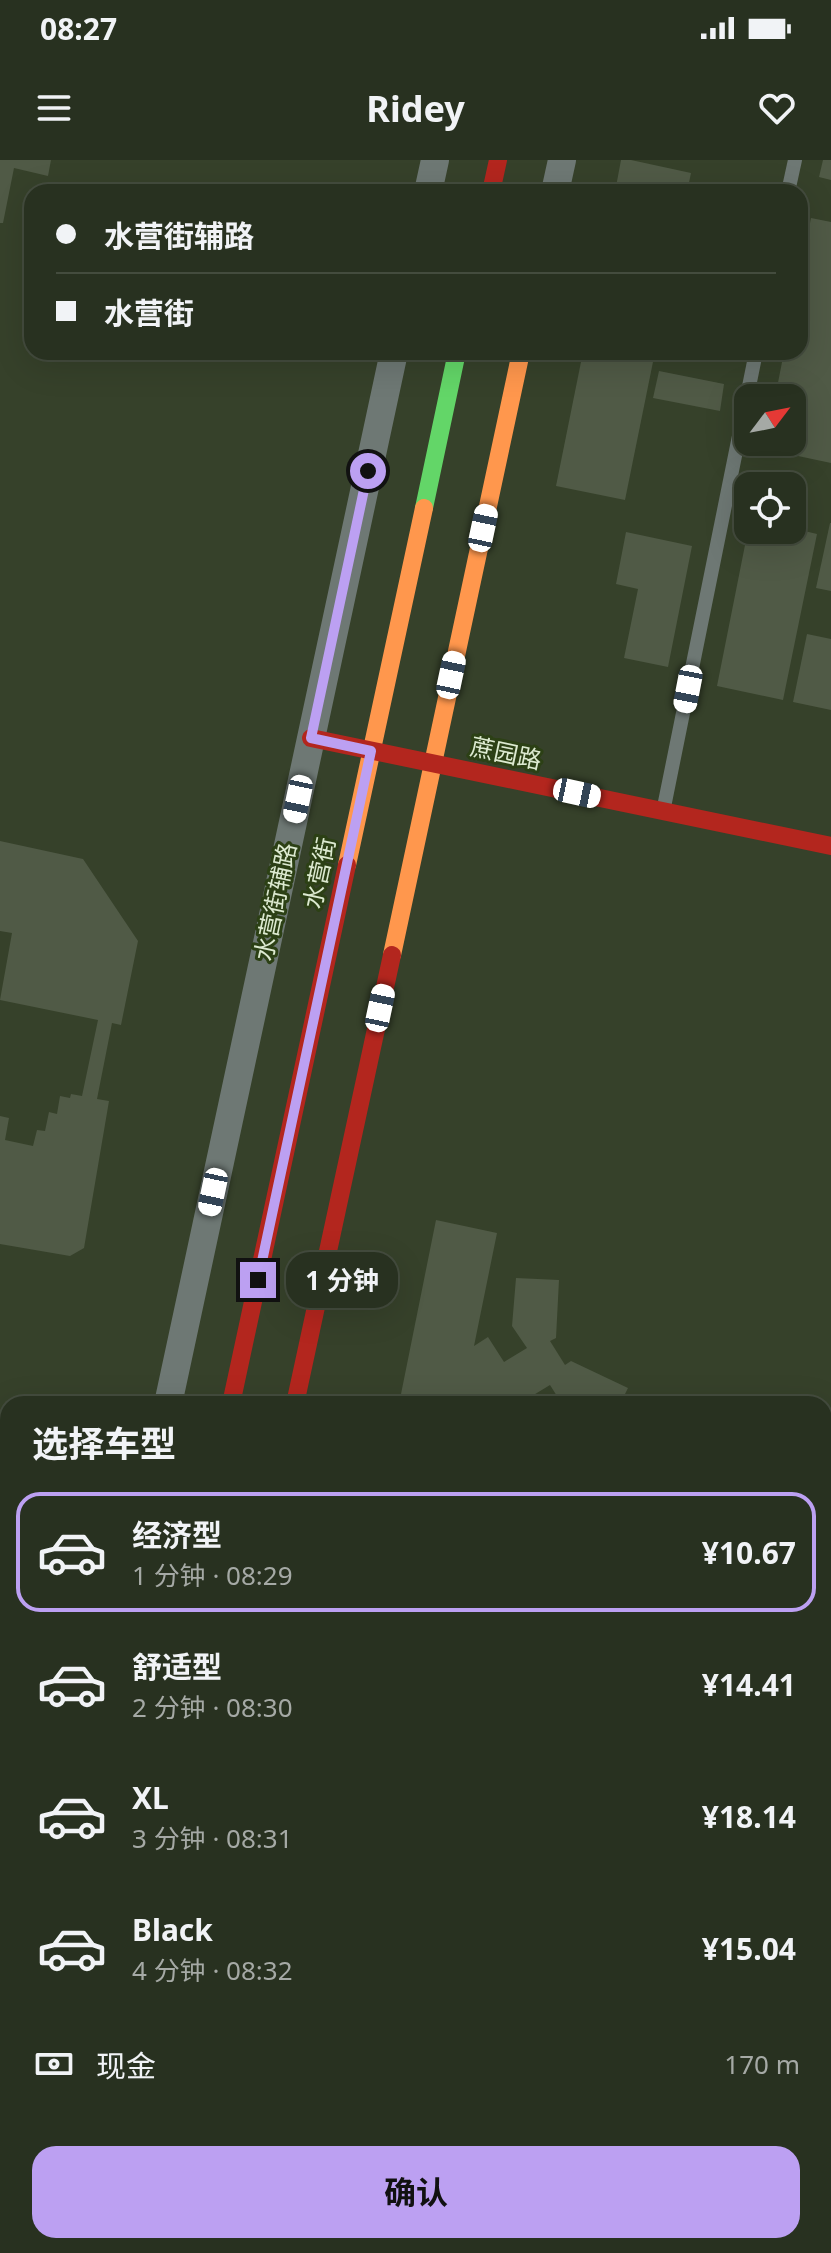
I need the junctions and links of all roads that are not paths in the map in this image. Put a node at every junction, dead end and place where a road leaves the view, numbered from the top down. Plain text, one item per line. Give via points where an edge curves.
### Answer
1 (435, 160) edge
2 (498, 160) edge
3 (562, 160) edge
4 (795, 160) edge
5 (430, 184) edge
6 (493, 184) edge
7 (557, 184) edge
8 (790, 184) edge
9 (392, 360) edge
10 (455, 360) edge
11 (519, 360) edge
12 (754, 360) edge
13 (311, 738) junction
14 (371, 751) junction
15 (432, 764) junction
16 (663, 811) junction
17 (831, 846) edge
18 (170, 1396) edge
19 (233, 1396) edge
20 (297, 1396) edge

1 - 5 street
2 - 6 street
3 - 7 street
4 - 8 lane
9 - 13 street, 水营街辅路
10 - 14 street, 水营街
11 - 15 street
12 - 16 lane
13 - 14 street, 蔗园路
13 - 18 street, 水营街辅路
14 - 15 street, 蔗园路
14 - 19 street, 水营街
15 - 16 street, 蔗园路
15 - 20 street
16 - 17 street, 蔗园路

